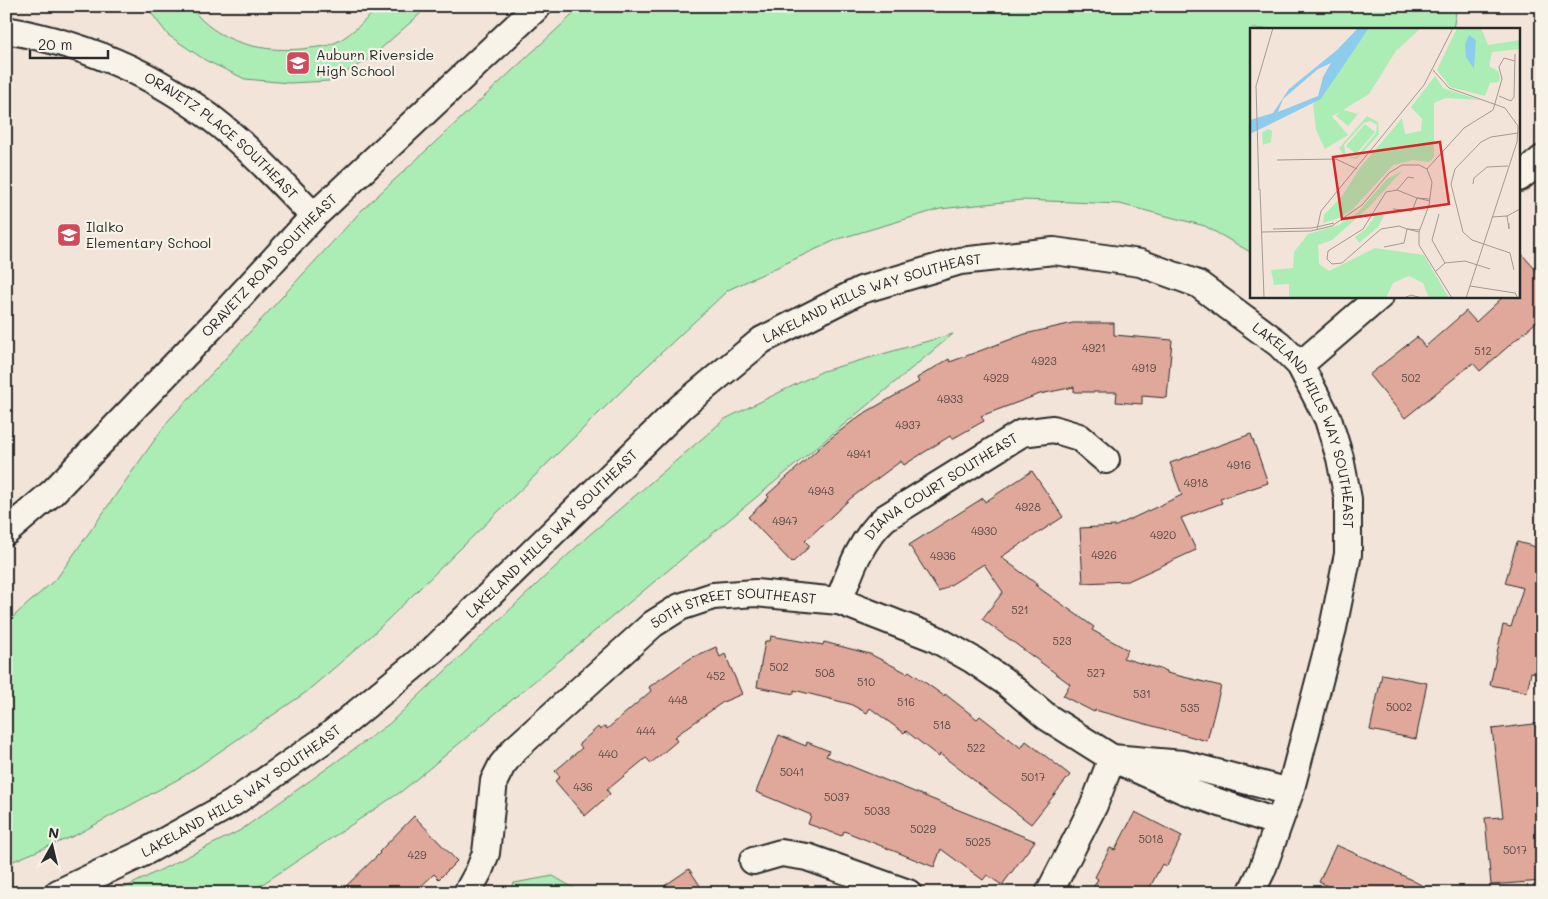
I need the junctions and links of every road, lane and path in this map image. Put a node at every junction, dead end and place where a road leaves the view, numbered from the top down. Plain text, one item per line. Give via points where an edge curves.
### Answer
1 (538, 6) edge
2 (6, 30) edge
3 (1542, 159) edge
4 (1520, 177) edge
5 (314, 216) junction
6 (1378, 298) edge
7 (1300, 365) junction
8 (1106, 460) dead end
9 (6, 532) edge
10 (839, 601) junction
11 (1112, 758) junction
12 (1290, 792) junction
13 (1278, 823) junction
14 (753, 861) dead end
15 (58, 893) edge
16 (467, 893) edge
17 (908, 893) edge
18 (1049, 893) edge
19 (1251, 893) edge

1 - 5 street, ORAVETZ ROAD SOUTHEAST
2 - 5 street, ORAVETZ PLACE SOUTHEAST via 84,48 118,62 169,90 232,136
3 - 4 street
5 - 9 street, ORAVETZ ROAD SOUTHEAST via 60,484
6 - 7 street
7 - 12 street, LAKELAND HILLS WAY SOUTHEAST via 1328,419 1340,458 1348,499 1348,554 1333,628
7 - 15 street, LAKELAND HILLS WAY SOUTHEAST via 1279,344 1198,284 1140,263 1054,251 960,261 861,290 762,340 680,407 433,650 324,740 233,803 142,853
8 - 10 street, DIANA COURT SOUTHEAST via 1079,437 1053,429 1022,433 885,518 871,530 856,553
10 - 11 street, 50TH STREET SOUTHEAST via 934,638 973,660 1047,717
10 - 16 street, 50TH STREET SOUTHEAST via 754,593 713,596 680,607 653,624 515,749 502,765 494,781 486,853
11 - 12 street, 50TH STREET SOUTHEAST via 1183,764
11 - 13 street, 50TH STREET SOUTHEAST via 1183,790
11 - 18 street via 1094,805
12 - 13 street, LAKELAND HILLS WAY SOUTHEAST
13 - 19 street, LAKELAND HILLS WAY SOUTHEAST
14 - 17 street via 781,853 807,857

